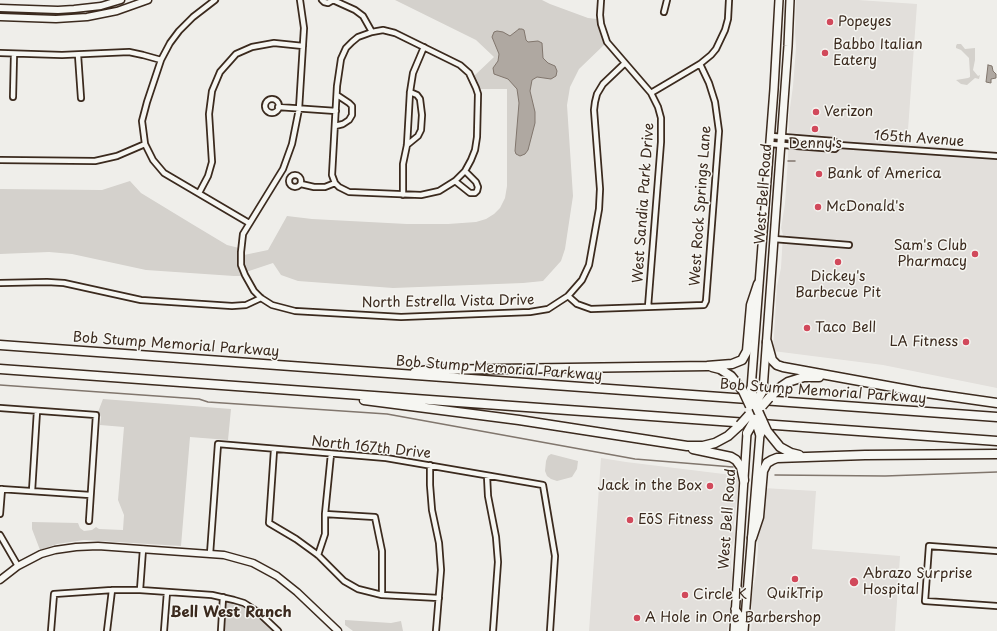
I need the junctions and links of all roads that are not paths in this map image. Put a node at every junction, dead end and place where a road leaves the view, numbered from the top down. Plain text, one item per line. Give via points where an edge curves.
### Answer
1 (148, 0) edge
2 (215, 0) edge
3 (300, 0) edge
4 (322, 0) edge
5 (333, 0) edge
6 (602, 0) edge
7 (667, 0) edge
8 (729, 0) edge
9 (779, 0) edge
10 (790, 0) edge
11 (116, 1) edge
12 (0, 8) edge
13 (117, 11) junction
14 (664, 12) dead end
15 (0, 17) edge
16 (372, 32) junction
17 (302, 46) junction
18 (424, 47) junction
19 (0, 53) edge
20 (14, 54) junction
21 (78, 55) junction
22 (160, 60) junction
23 (625, 63) junction
24 (700, 64) junction
25 (410, 92) junction
26 (652, 93) junction
27 (337, 95) junction
28 (13, 97) dead end
29 (81, 98) dead end
30 (278, 107) dead end
31 (300, 109) junction
32 (336, 111) junction
33 (335, 126) junction
34 (771, 136) junction
35 (781, 141) junction
36 (145, 144) junction
37 (770, 144) junction
38 (407, 145) junction
39 (839, 145) junction
40 (997, 156) edge
41 (0, 160) edge
42 (466, 169) junction
43 (455, 181) junction
44 (335, 182) junction
45 (301, 184) dead end
46 (199, 193) junction
47 (402, 195) junction
48 (249, 223) junction
49 (774, 239) junction
50 (849, 245) dead end
51 (0, 284) edge
52 (758, 284) junction
53 (568, 296) junction
54 (261, 298) junction
55 (648, 307) junction
56 (767, 342) junction
57 (0, 345) edge
58 (707, 366) junction
59 (0, 369) edge
60 (402, 375) junction
61 (838, 378) junction
62 (266, 388) junction
63 (751, 389) joint
64 (763, 390) joint
65 (997, 403) edge
66 (0, 408) edge
67 (37, 411) junction
68 (755, 412) junction
69 (997, 417) edge
70 (747, 433) joint
71 (760, 434) joint
72 (997, 441) edge
73 (687, 446) junction
74 (274, 450) junction
75 (331, 454) junction
76 (997, 454) edge
77 (808, 457) junction
78 (430, 465) junction
79 (487, 476) junction
80 (744, 480) junction
81 (1, 489) edge
82 (32, 491) junction
83 (90, 495) junction
84 (0, 514) edge
85 (325, 514) junction
86 (89, 521) dead end
87 (0, 535) edge
88 (752, 538) junction
89 (143, 549) junction
90 (997, 551) edge
91 (210, 554) junction
92 (739, 554) junction
93 (318, 555) junction
94 (18, 566) junction
95 (0, 580) edge
96 (112, 590) junction
97 (140, 590) junction
98 (167, 592) junction
99 (382, 595) junction
100 (224, 597) junction
101 (439, 598) junction
102 (997, 606) edge
103 (735, 609) junction
104 (746, 610) junction
105 (51, 631) edge
106 (107, 631) edge
107 (164, 631) edge
108 (221, 631) edge
109 (278, 631) edge
110 (338, 631) edge
111 (436, 631) edge
112 (494, 631) edge
113 (550, 631) edge
114 (734, 631) edge
115 (739, 631) edge
116 (744, 631) edge

1 - 13 street
2 - 22 street via 179,31
3 - 17 street via 304,28
4 - 5 street via 326,3
5 - 16 street via 363,16
6 - 23 street, West Sandia Park Drive via 600,15 605,36
7 - 14 street
8 - 24 street via 728,19 721,39 711,55
9 - 34 main road, West Bell Road
10 - 35 main road, West Bell Road
11 - 12 street via 101,6 58,10
11 - 13 street
13 - 15 street via 75,19
16 - 18 street via 383,30 395,33
16 - 27 street via 358,37 346,48 339,69
17 - 31 street
17 - 46 street via 274,43 252,47 236,54 220,72 212,91 209,114 212,162
18 - 25 street via 413,73
18 - 42 street via 460,65 469,73 476,88 477,137 475,150
19 - 20 street
20 - 21 street
20 - 28 street
21 - 22 street via 129,52
21 - 29 street
22 - 36 street via 142,121
23 - 26 street, West Sandia Park Drive
23 - 53 street, North Estrella Vista Drive via 604,84 595,102 599,209 589,265 582,280
24 - 26 street
24 - 55 street, West Rock Springs Lane via 715,102 718,131 706,301 704,305
25 - 38 street
25 - 38 street via 420,99 422,115 418,136
26 - 55 street, West Sandia Park Drive via 658,107 662,130
27 - 32 street
27 - 33 street via 352,106 352,115 350,120
30 - 31 street
31 - 32 street
31 - 48 street via 283,169
32 - 33 street
33 - 44 street via 332,175
34 - 35 street, 165th Avenue
34 - 37 main road, West Bell Road
35 - 37 street, 165th Avenue
35 - 39 street, 165th Avenue via 834,141
35 - 39 street, 165th Avenue via 835,149
35 - 49 main road, West Bell Road
36 - 41 street via 117,156 95,161
36 - 46 street via 153,160 164,172
37 - 52 main road, West Bell Road
38 - 47 street
39 - 40 street, 165th Avenue
42 - 43 street
42 - 43 street via 476,182 477,191 470,193
43 - 47 street via 432,193
44 - 45 street via 325,187
44 - 47 street via 349,192
46 - 48 street
48 - 54 street via 243,234 241,246 242,265 249,283
49 - 50 street
49 - 56 main road, West Bell Road
51 - 54 street via 64,283 141,300 232,306 246,305
52 - 58 highway via 751,305 748,351 745,356 732,364
52 - 63 main road, West Bell Road
53 - 54 street, North Estrella Vista Drive via 540,311 401,317 295,311 272,305
53 - 55 street via 577,304 591,309
56 - 61 highway via 774,363
56 - 64 main road, West Bell Road
57 - 60 highway, Bob Stump Memorial Parkway
58 - 60 highway via 429,370
58 - 68 highway, bridge via 720,369 735,380
59 - 62 highway
60 - 69 highway, Bob Stump Memorial Parkway
61 - 65 highway
61 - 68 highway, bridge via 804,377 788,382 776,390
62 - 72 highway
62 - 73 highway via 298,395 386,402 519,420
63 - 68 highway, bridge
64 - 68 highway, bridge
66 - 67 street
67 - 82 street
67 - 83 street via 96,415
68 - 70 highway, bridge
68 - 71 highway, bridge
68 - 73 highway, bridge via 722,440 703,446
68 - 77 highway, bridge via 775,442 786,451
70 - 80 main road, West Bell Road
71 - 88 main road, West Bell Road
73 - 80 highway via 698,451 731,457 741,467
74 - 75 street, North 167th Drive
74 - 91 street, North 167th Drive via 218,444
74 - 93 street via 269,523
75 - 78 street, North 167th Drive via 386,458
75 - 85 street
76 - 77 highway
77 - 88 highway via 777,458 765,466 759,517
78 - 79 street, North 167th Drive
78 - 101 street via 432,510 440,543
79 - 112 street via 498,562
79 - 113 street, North 167th Drive via 544,485 555,556
80 - 92 main road, West Bell Road
81 - 82 street
81 - 84 street
82 - 83 street
83 - 86 street
85 - 93 street via 325,534
85 - 99 street via 375,517 382,550
87 - 94 street
88 - 104 main road, West Bell Road
89 - 91 street
89 - 94 street via 72,547 41,554
89 - 97 street
90 - 102 street via 929,546 925,602
91 - 110 street via 246,560 270,571 289,584
92 - 103 main road, West Bell Road
92 - 104 main road via 743,568 740,601
93 - 99 street via 344,581 358,589
94 - 95 street
96 - 97 street
96 - 105 street via 54,594
96 - 106 street
97 - 98 street
98 - 100 street
98 - 107 street
99 - 101 street
100 - 108 street
100 - 109 street via 244,603
101 - 111 street
103 - 114 main road, West Bell Road
103 - 115 main road via 740,616
104 - 116 main road, West Bell Road

